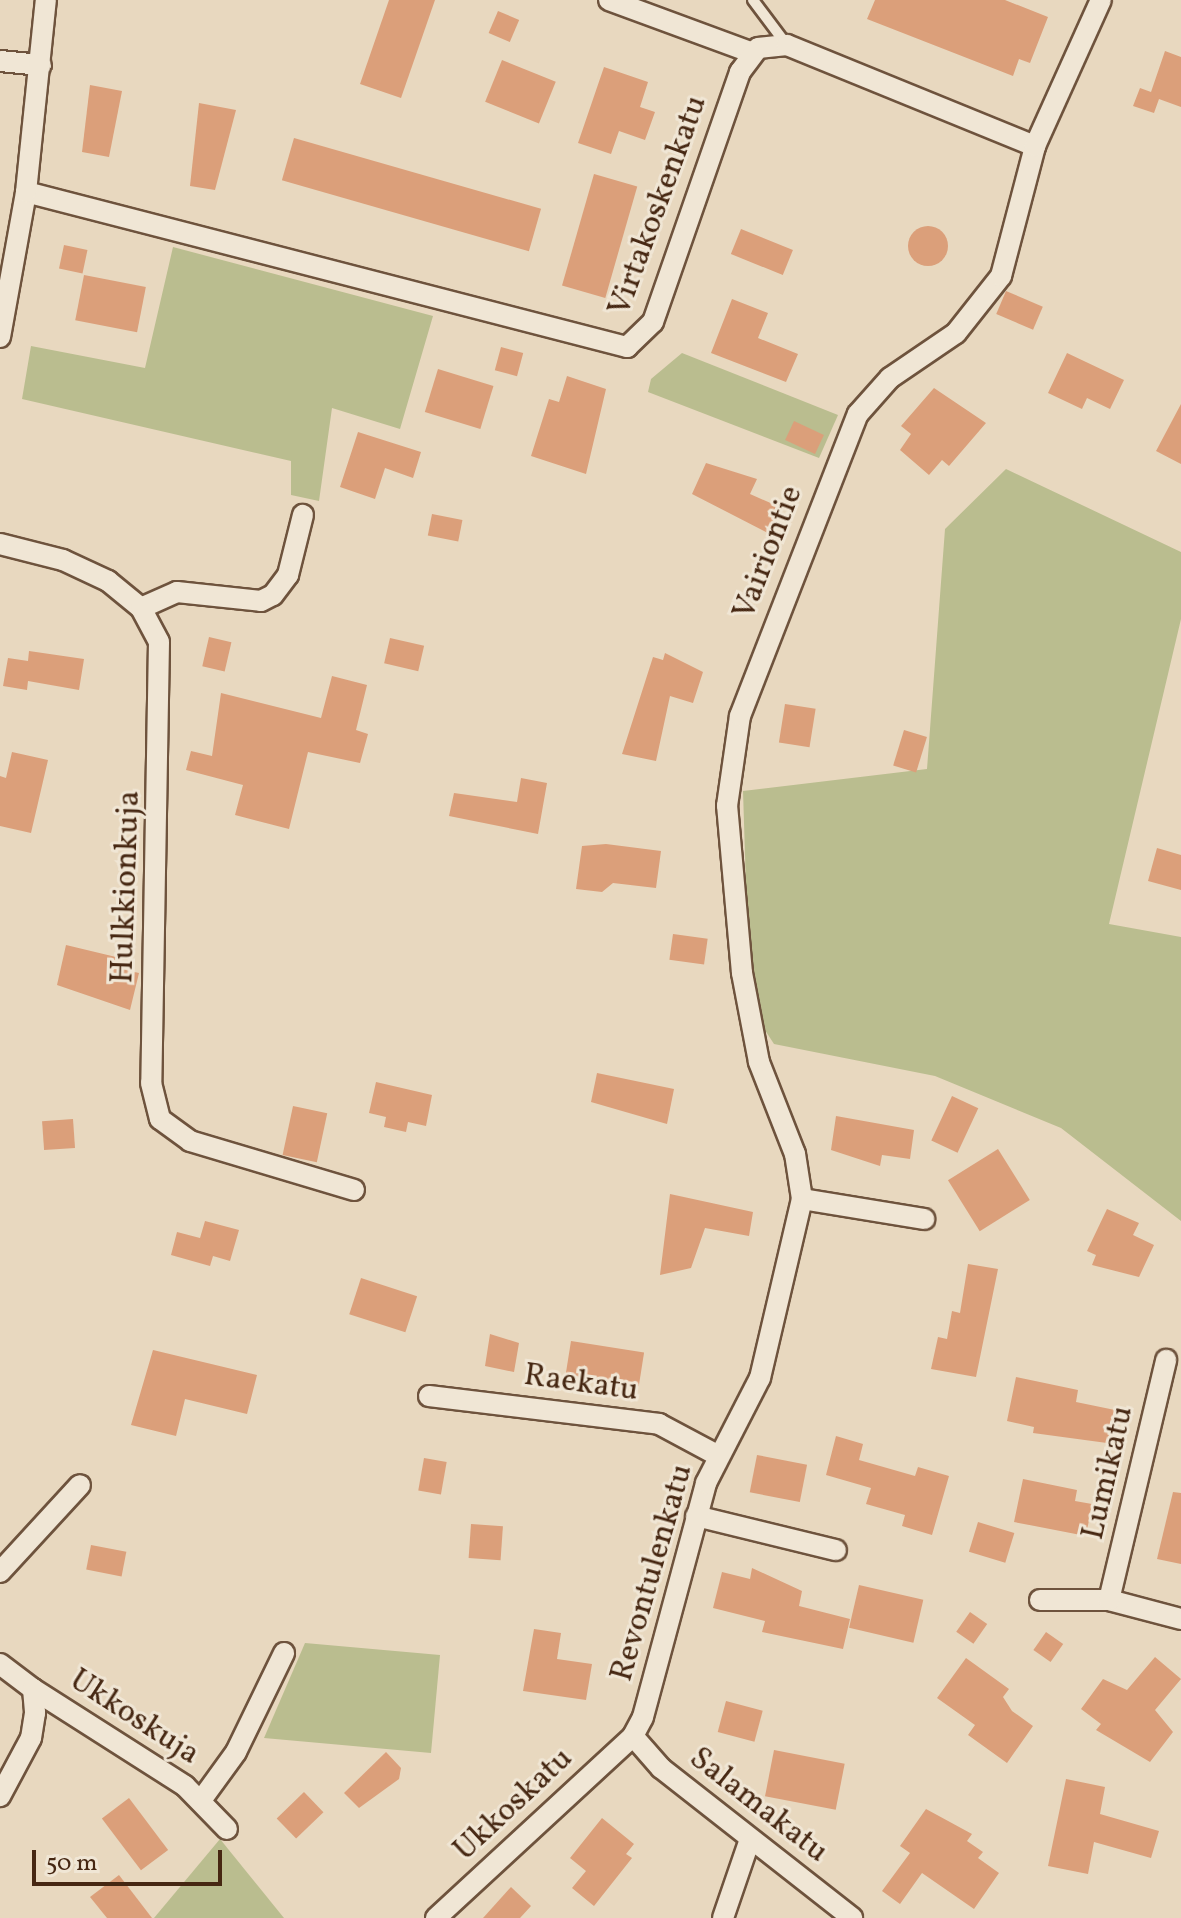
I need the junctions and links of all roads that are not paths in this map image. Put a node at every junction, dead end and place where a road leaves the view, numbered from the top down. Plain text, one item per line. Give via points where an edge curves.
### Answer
1 (46, 0) edge
2 (609, 0) edge
3 (753, 0) edge
4 (1101, 0) edge
5 (787, 45) junction
6 (753, 53) junction
7 (0, 61) edge
8 (41, 65) junction
9 (1035, 146) junction
10 (26, 192) junction
11 (0, 337) edge
12 (303, 515) dead end
13 (0, 544) edge
14 (141, 608) junction
15 (354, 1190) dead end
16 (802, 1199) junction
17 (924, 1219) dead end
18 (1166, 1360) dead end
19 (429, 1396) dead end
20 (717, 1455) junction
21 (80, 1485) dead end
22 (696, 1516) junction
23 (836, 1550) dead end
24 (0, 1572) edge
25 (1040, 1600) dead end
26 (1109, 1600) junction
27 (1181, 1619) edge
28 (284, 1653) dead end
29 (0, 1664) edge
30 (33, 1689) junction
31 (633, 1736) junction
32 (0, 1796) edge
33 (202, 1799) junction
34 (227, 1829) dead end
35 (750, 1839) junction
36 (436, 1918) edge
37 (723, 1918) edge
38 (852, 1918) edge

1 - 8 street
2 - 6 street
3 - 5 lane
4 - 9 street, Vairiontie
5 - 6 street
5 - 9 street
6 - 10 street, Virtakoskenkatu via 653,322 627,347
7 - 8 street
8 - 10 street
9 - 16 street, Vairiontie via 1009,251 988,297 956,333 890,378 845,437 732,744 727,806 746,1002
10 - 11 street
12 - 14 street via 288,575 273,595 247,601 177,592
13 - 14 street via 86,569
14 - 15 street, Hulkkionkuja via 163,662 151,1102 172,1132 190,1141
16 - 17 street
16 - 20 street, Revontulenkatu via 760,1378
18 - 26 street, Lumikatu
19 - 20 street, Raekatu via 659,1424
20 - 22 street, Revontulenkatu
21 - 24 street
22 - 23 street
22 - 31 street, Revontulenkatu
25 - 26 street
26 - 27 street
28 - 33 street, Ukkoskuja via 236,1752
29 - 30 street, Ukkoskuja
30 - 32 street via 31,1738
30 - 33 street, Ukkoskuja
31 - 35 street, Salamakatu
31 - 36 street, Ukkoskatu
33 - 34 street, Ukkoskuja
35 - 37 street
35 - 38 street, Salamakatu

